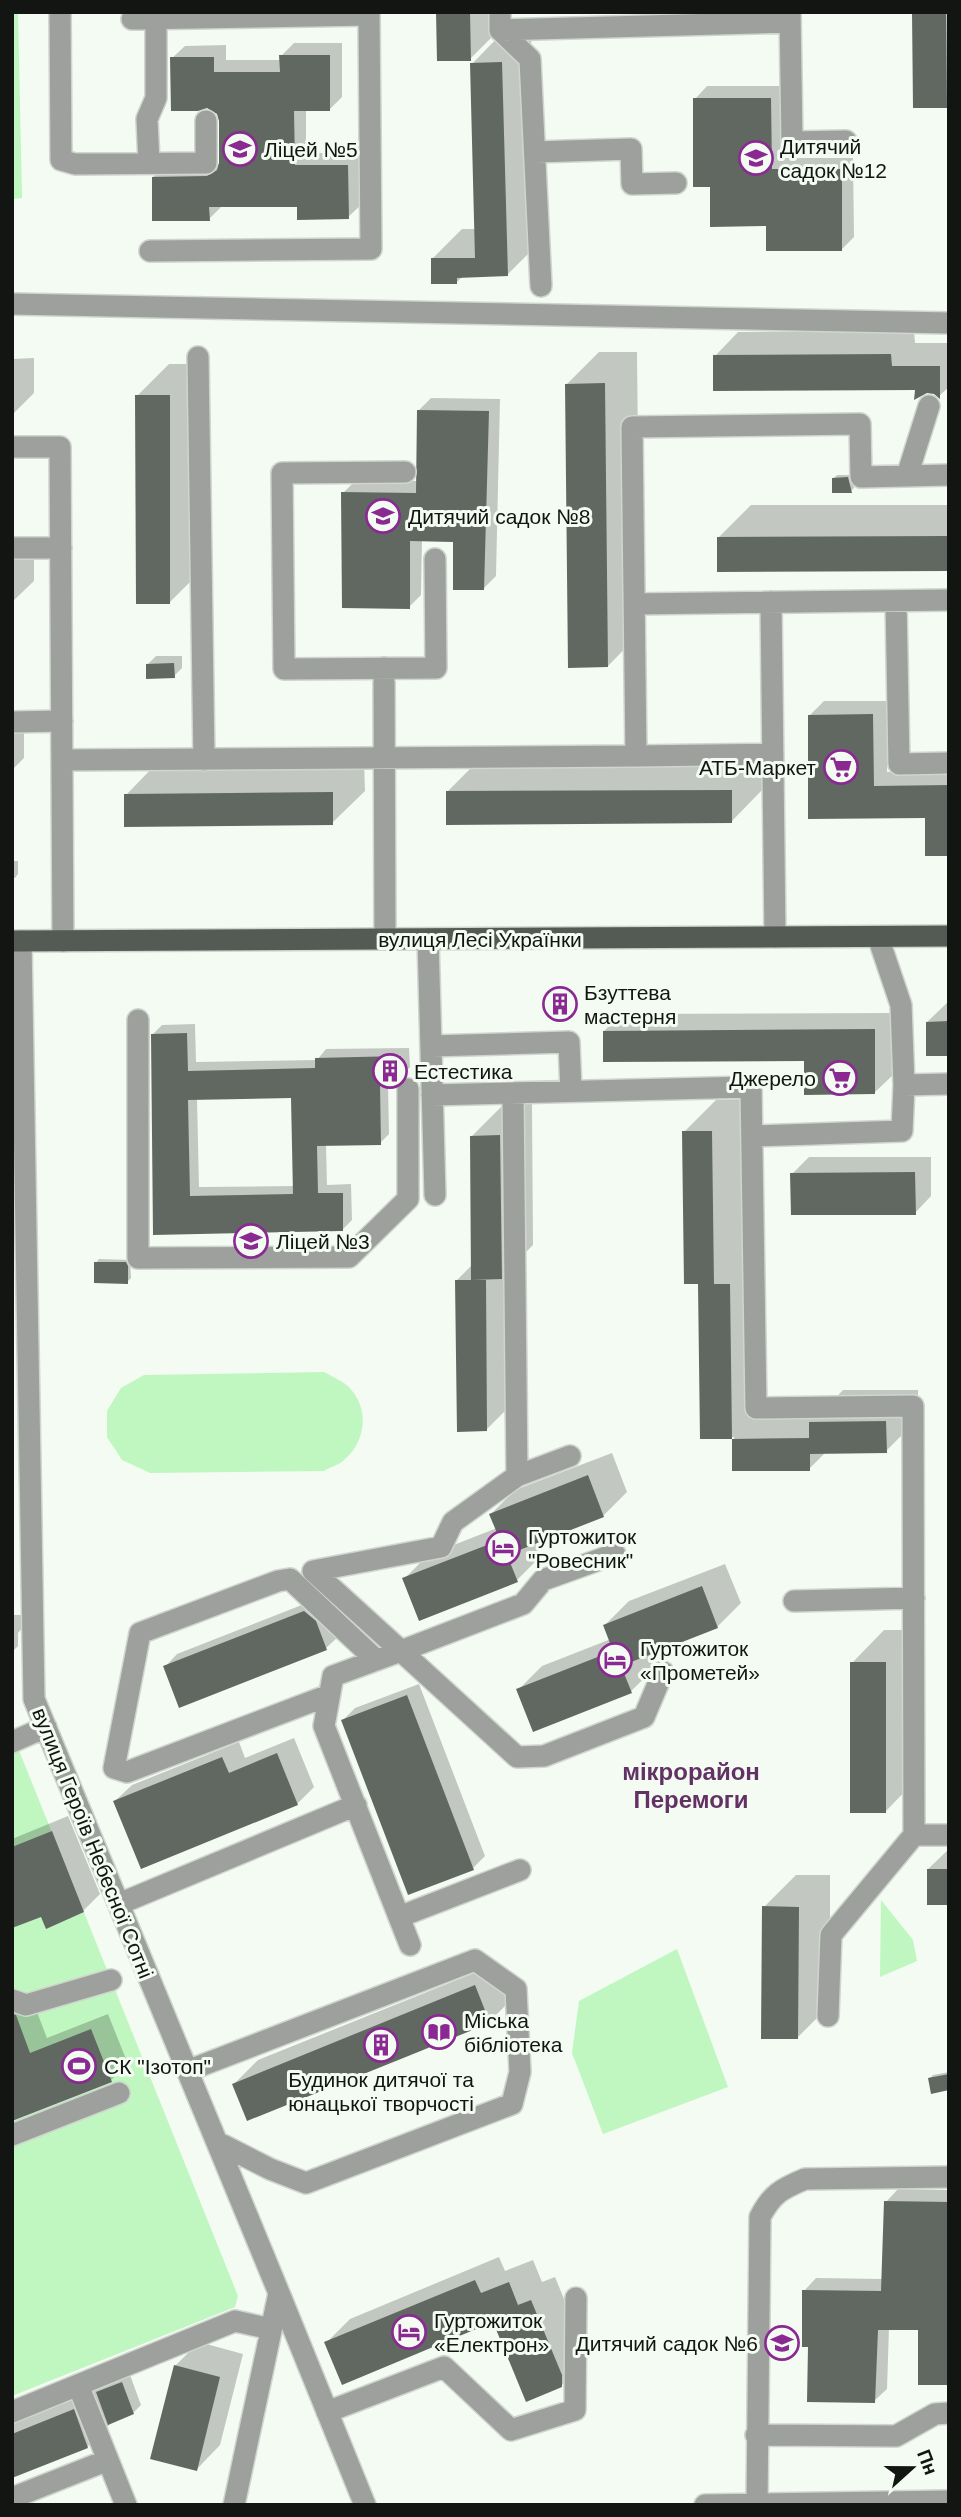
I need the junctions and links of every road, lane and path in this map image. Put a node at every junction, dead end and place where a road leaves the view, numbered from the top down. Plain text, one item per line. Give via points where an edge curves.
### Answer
1 (60, 12) edge
2 (790, 17) edge
3 (132, 19) dead end
4 (156, 19) junction
5 (500, 21) edge
6 (206, 121) dead end
7 (846, 141) dead end
8 (535, 152) junction
9 (149, 163) junction
10 (676, 183) dead end
11 (150, 251) dead end
12 (541, 286) dead end
13 (12, 304) edge
14 (949, 323) edge
15 (198, 357) dead end
16 (929, 406) dead end
17 (12, 447) edge
18 (405, 472) dead end
19 (949, 475) edge
20 (906, 476) junction
21 (12, 548) edge
22 (61, 548) junction
23 (435, 559) dead end
24 (949, 600) edge
25 (896, 601) junction
26 (771, 602) junction
27 (634, 604) junction
28 (384, 668) junction
29 (62, 721) junction
30 (12, 722) edge
31 (773, 754) junction
32 (636, 755) junction
33 (385, 758) junction
34 (62, 760) junction
35 (204, 760) junction
36 (949, 763) edge
37 (949, 936) edge
38 (775, 937) junction
39 (878, 937) junction
40 (385, 939) junction
41 (428, 939) junction
42 (64, 941) junction
43 (16, 942) edge
44 (138, 1020) dead end
45 (430, 1046) junction
46 (904, 1084) junction
47 (949, 1084) edge
48 (408, 1089) dead end
49 (570, 1091) junction
50 (513, 1093) junction
51 (432, 1095) junction
52 (752, 1136) junction
53 (18, 1168) edge
54 (434, 1171) junction
55 (435, 1195) dead end
56 (408, 1199) junction
57 (20, 1391) edge
58 (569, 1456) dead end
59 (517, 1476) junction
60 (22, 1548) edge
61 (615, 1554) dead end
62 (914, 1598) junction
63 (794, 1601) dead end
64 (401, 1651) junction
65 (376, 1660) junction
66 (663, 1672) dead end
67 (328, 1695) junction
68 (46, 1727) junction
69 (12, 1742) edge
70 (356, 1805) junction
71 (914, 1835) junction
72 (949, 1835) edge
73 (520, 1870) dead end
74 (119, 1905) junction
75 (399, 1917) junction
76 (410, 1945) dead end
77 (111, 1980) dead end
78 (12, 2000) edge
79 (828, 2016) dead end
80 (187, 2071) junction
81 (119, 2093) dead end
82 (12, 2135) edge
83 (217, 2142) junction
84 (949, 2177) edge
85 (279, 2293) junction
86 (576, 2298) dead end
87 (271, 2329) junction
88 (78, 2385) junction
89 (12, 2412) edge
90 (327, 2412) junction
91 (949, 2413) edge
92 (756, 2435) junction
93 (108, 2460) junction
94 (12, 2498) edge
95 (949, 2501) edge
96 (923, 2503) edge
97 (757, 2504) edge
98 (126, 2505) edge
99 (234, 2505) edge
100 (365, 2505) edge
101 (705, 2505) edge

1 - 9 street via 61,160 75,164
2 - 5 street
2 - 7 street via 792,142
3 - 4 street
4 - 9 street via 156,98 147,119
4 - 11 street via 369,15 371,249
5 - 8 street via 530,59
6 - 9 street via 206,163
8 - 10 street via 631,149 632,184
8 - 12 street
13 - 14 street
15 - 35 street
16 - 20 street
17 - 22 street via 60,447
18 - 28 street via 282,473 284,668
19 - 20 street
20 - 27 street via 861,477 860,424 632,427
21 - 22 street
22 - 29 street
23 - 28 street via 436,668
24 - 25 street
25 - 26 street
25 - 36 street via 899,764
26 - 27 street
26 - 31 street
27 - 32 street
28 - 33 street
29 - 30 street
29 - 34 street
31 - 32 street
31 - 38 street
32 - 33 street
33 - 35 street
33 - 40 street
34 - 35 street
34 - 42 street
37 - 39 main road, вулиця Лесі Українки
38 - 39 main road, вулиця Лесі Українки
38 - 41 main road, вулиця Лесі Українки
39 - 46 street via 901,1005
40 - 41 main road, вулиця Лесі Українки
40 - 42 main road, вулиця Лесі Українки
41 - 45 street
42 - 43 main road, вулиця Лесі Українки
43 - 53 street, вулиця Героїв Небесної Сотні
44 - 56 street via 138,1258 349,1257
45 - 49 street via 569,1042
45 - 51 street
46 - 47 street
46 - 52 street via 902,1131
48 - 56 street
49 - 50 street
49 - 52 street via 751,1087
50 - 51 street
50 - 59 street
51 - 54 street
52 - 62 street via 756,1408 913,1406
53 - 57 street, вулиця Героїв Небесної Сотні
54 - 55 street
54 - 56 street
57 - 60 street, вулиця Героїв Небесної Сотні
58 - 59 street
59 - 64 street via 453,1522 441,1547 313,1571
60 - 68 street, вулиця Героїв Небесної Сотні via 34,1699
61 - 64 street via 543,1580 523,1604
62 - 63 street
62 - 71 street
64 - 65 street
64 - 66 street via 517,1757 544,1756 644,1717
65 - 67 street via 333,1676
65 - 67 street via 290,1580 140,1633 114,1768 127,1772
67 - 70 street via 324,1726
68 - 69 street
68 - 74 street, вулиця Героїв Небесної Сотні
70 - 74 street
70 - 75 street
71 - 72 street
71 - 79 street via 831,1935
73 - 75 street
74 - 80 street, вулиця Героїв Небесної Сотні
75 - 76 street
77 - 78 street via 26,2004
80 - 83 street, вулиця Героїв Небесної Сотні
80 - 83 street via 475,1960 516,1989 520,2072 512,2104 306,2183
81 - 82 street
83 - 85 street, вулиця Героїв Небесної Сотні
84 - 92 street via 805,2179 770,2197 760,2217
85 - 87 street
85 - 90 street, вулиця Героїв Небесної Сотні
86 - 90 street via 575,2410 511,2430 444,2367
87 - 88 street via 235,2322
87 - 99 street
88 - 89 street
88 - 93 street
90 - 100 street, вулиця Героїв Небесної Сотні
91 - 92 street via 934,2414 896,2436
92 - 97 street
93 - 94 street
93 - 98 street
95 - 96 street
96 - 97 street
97 - 101 street

